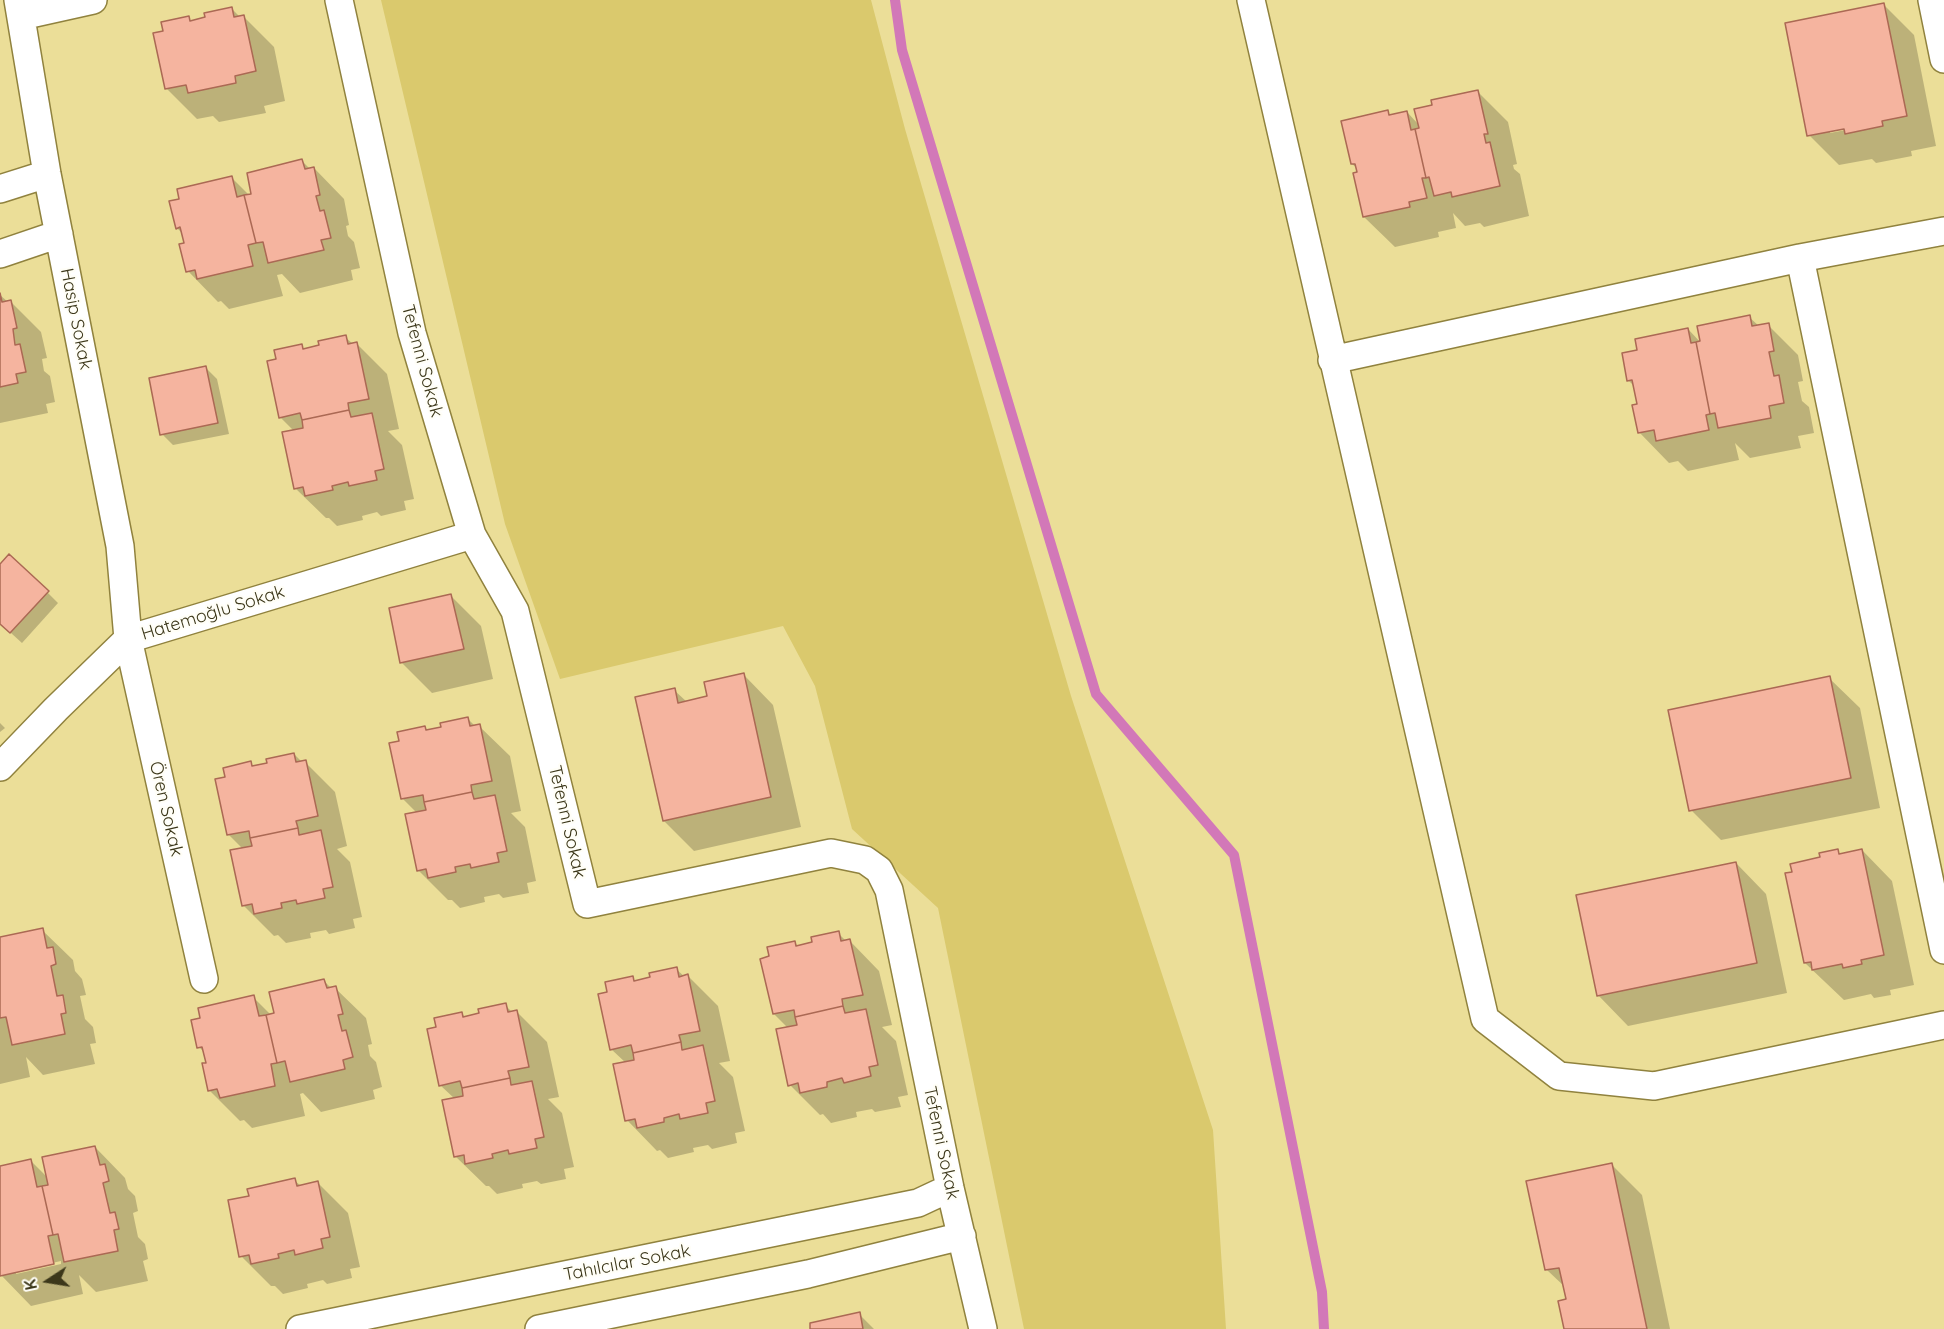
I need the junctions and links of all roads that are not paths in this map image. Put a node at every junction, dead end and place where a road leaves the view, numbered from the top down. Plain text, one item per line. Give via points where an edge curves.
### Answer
1 (93, 0) edge
2 (339, 0) edge
3 (1251, 0) edge
4 (1932, 0) edge
5 (20, 8) edge
6 (1944, 59) edge
7 (47, 174) junction
8 (0, 189) edge
9 (1944, 231) edge
10 (59, 234) junction
11 (0, 254) edge
12 (1800, 258) junction
13 (1332, 360) junction
14 (472, 535) junction
15 (128, 639) junction
16 (0, 766) edge
17 (1944, 950) edge
18 (204, 979) dead end
19 (1944, 1025) edge
20 (950, 1188) junction
21 (962, 1236) junction
22 (300, 1329) edge
23 (539, 1329) edge
24 (983, 1329) edge

1 - 5 street
2 - 14 street, Tefenni Sokak via 412,333
3 - 13 street
4 - 6 street
5 - 7 street, Hasip Sokak
7 - 8 street
7 - 10 street, Hasip Sokak
9 - 12 street
10 - 11 street
10 - 15 street, Hasip Sokak via 120,546
12 - 13 street
12 - 17 street
13 - 19 street via 1485,1019 1559,1076 1654,1086
14 - 15 street, Hatemoğlu Sokak
14 - 20 street, Tefenni Sokak via 515,611 587,904 831,853 865,860 879,870 889,890
15 - 16 street, Hatemoğlu Sokak
15 - 18 street, Ören Sokak
20 - 21 street, Tefenni Sokak
20 - 22 street, Tahılcılar Sokak via 918,1203
21 - 23 street via 808,1274
21 - 24 street, Tefenni Sokak

